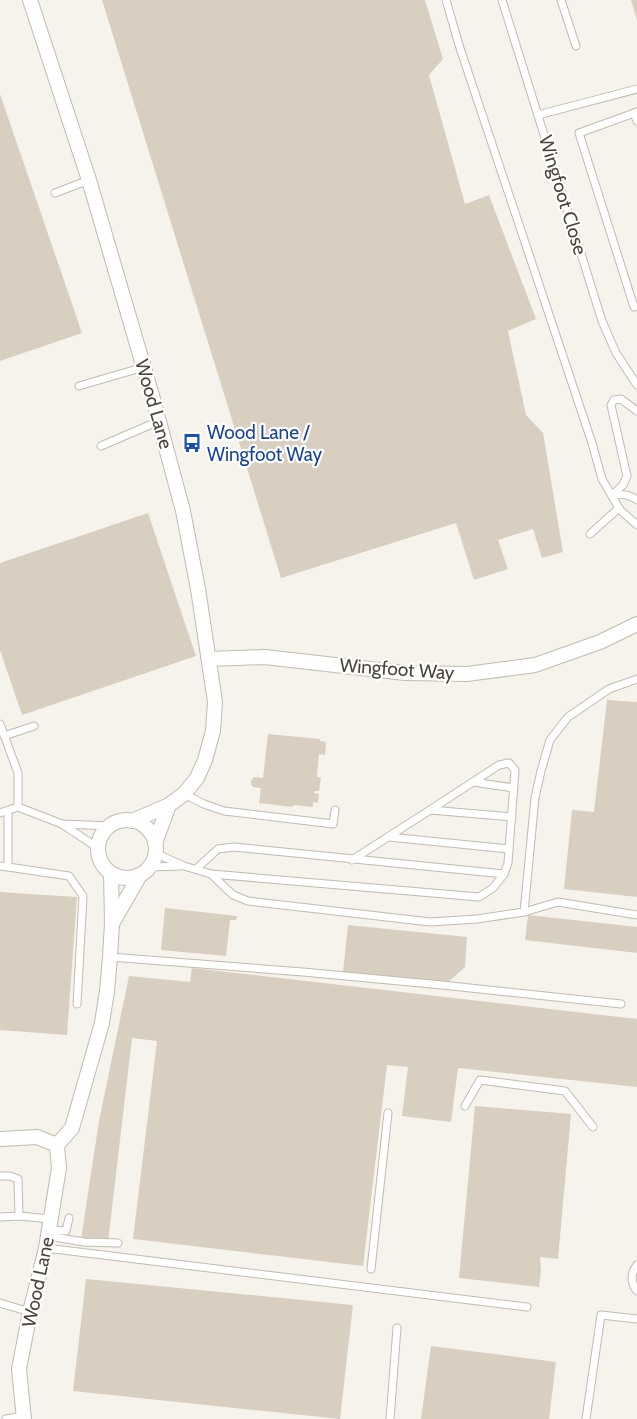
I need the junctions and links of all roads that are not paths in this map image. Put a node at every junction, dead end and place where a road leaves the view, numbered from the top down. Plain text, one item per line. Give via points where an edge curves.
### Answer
1 (30, 0) edge
2 (446, 0) edge
3 (502, 0) edge
4 (561, 0) edge
5 (576, 46) dead end
6 (637, 88) edge
7 (636, 113) edge
8 (538, 115) junction
9 (637, 121) edge
10 (89, 180) junction
11 (55, 193) dead end
12 (637, 306) edge
13 (144, 367) junction
14 (637, 385) edge
15 (79, 386) dead end
16 (637, 412) edge
17 (159, 422) junction
18 (101, 446) dead end
19 (622, 491) junction
20 (612, 495) junction
21 (637, 500) edge
22 (619, 508) junction
23 (637, 525) edge
24 (590, 534) dead end
25 (637, 624) edge
26 (209, 659) junction
27 (637, 679) edge
28 (0, 724) edge
29 (34, 726) dead end
30 (3, 740) edge
31 (473, 782) junction
32 (514, 788) junction
33 (184, 794) junction
34 (169, 805) junction
35 (18, 807) junction
36 (8, 810) junction
37 (335, 810) dead end
38 (430, 810) junction
39 (0, 813) edge
40 (512, 817) junction
41 (132, 821) junction
42 (62, 824) junction
43 (110, 826) junction
44 (389, 837) junction
45 (98, 848) junction
46 (155, 848) junction
47 (509, 849) junction
48 (352, 860) junction
49 (0, 866) edge
50 (184, 866) junction
51 (8, 867) junction
52 (196, 869) junction
53 (145, 871) junction
54 (111, 874) junction
55 (211, 874) junction
56 (504, 874) junction
57 (524, 912) junction
58 (637, 915) edge
59 (112, 924) junction
60 (110, 957) junction
61 (77, 1004) dead end
62 (621, 1004) dead end
63 (465, 1106) dead end
64 (388, 1113) dead end
65 (593, 1127) dead end
66 (0, 1139) edge
67 (57, 1145) junction
68 (0, 1176) edge
69 (19, 1216) junction
70 (0, 1217) edge
71 (69, 1218) dead end
72 (49, 1233) junction
73 (118, 1243) dead end
74 (637, 1265) edge
75 (371, 1269) dead end
76 (637, 1291) edge
77 (0, 1303) edge
78 (527, 1307) dead end
79 (30, 1312) junction
80 (637, 1319) edge
81 (397, 1328) dead end
82 (24, 1418) edge
83 (6, 1419) edge
84 (390, 1419) edge
85 (586, 1419) edge

1 - 10 street, Wood Lane
2 - 20 lane via 602,479
3 - 8 lane, Wingfoot Close
4 - 5 lane
6 - 8 lane
7 - 9 lane
7 - 12 lane via 578,133 634,306
8 - 14 lane, Wingfoot Close via 602,321 616,353
10 - 11 lane
10 - 13 street, Wood Lane
13 - 15 lane
13 - 17 street, Wood Lane
16 - 19 lane via 621,399 614,400 611,405 627,476
17 - 18 lane
17 - 26 street, Wood Lane via 183,511
19 - 20 lane
19 - 21 lane
20 - 22 lane
22 - 23 lane
22 - 24 lane
25 - 26 street, Wingfoot Way via 600,642 535,664 467,674 405,673 265,657
26 - 33 street, Wood Lane via 215,702 213,731 197,778
27 - 57 lane via 609,689 568,717 550,740 535,798
28 - 30 lane
29 - 30 lane
30 - 35 lane via 18,773
31 - 32 lane
31 - 32 lane via 499,765 509,763 515,770
31 - 38 lane
32 - 40 lane
33 - 34 street, Wood Lane
33 - 37 lane via 224,811 333,824
34 - 41 street, Wood Lane
34 - 46 street
35 - 36 lane
35 - 42 lane
36 - 39 lane
36 - 51 lane
38 - 40 lane
38 - 44 lane
40 - 47 lane
41 - 43 street via 124,820
41 - 46 street via 147,828
42 - 43 lane
42 - 45 lane
43 - 45 street via 103,832
44 - 47 lane
44 - 48 lane
45 - 54 street via 99,858
46 - 50 lane
46 - 53 street
47 - 56 lane
48 - 52 lane via 234,847 218,849
48 - 56 lane
49 - 51 lane
50 - 52 lane
50 - 53 lane
51 - 61 lane via 69,876 83,896
52 - 55 lane
53 - 54 street via 130,878
53 - 59 street
54 - 59 street
55 - 56 lane via 479,897 494,888
55 - 57 lane via 233,895 248,901 430,922
57 - 58 lane via 558,902
59 - 60 street
60 - 62 lane via 303,972
60 - 67 street via 99,1033 72,1128
63 - 65 lane via 480,1080 565,1091
64 - 75 lane
66 - 67 street via 37,1136
67 - 72 street, Wood Lane via 60,1168
68 - 69 lane via 18,1179
69 - 70 lane
69 - 72 lane
71 - 72 lane via 66,1231
72 - 73 lane via 84,1242
72 - 78 lane
72 - 79 street, Wood Lane
74 - 76 lane via 632,1277
77 - 79 lane
79 - 82 street, Wood Lane via 19,1369
80 - 85 lane via 601,1315
81 - 84 lane
82 - 83 lane

